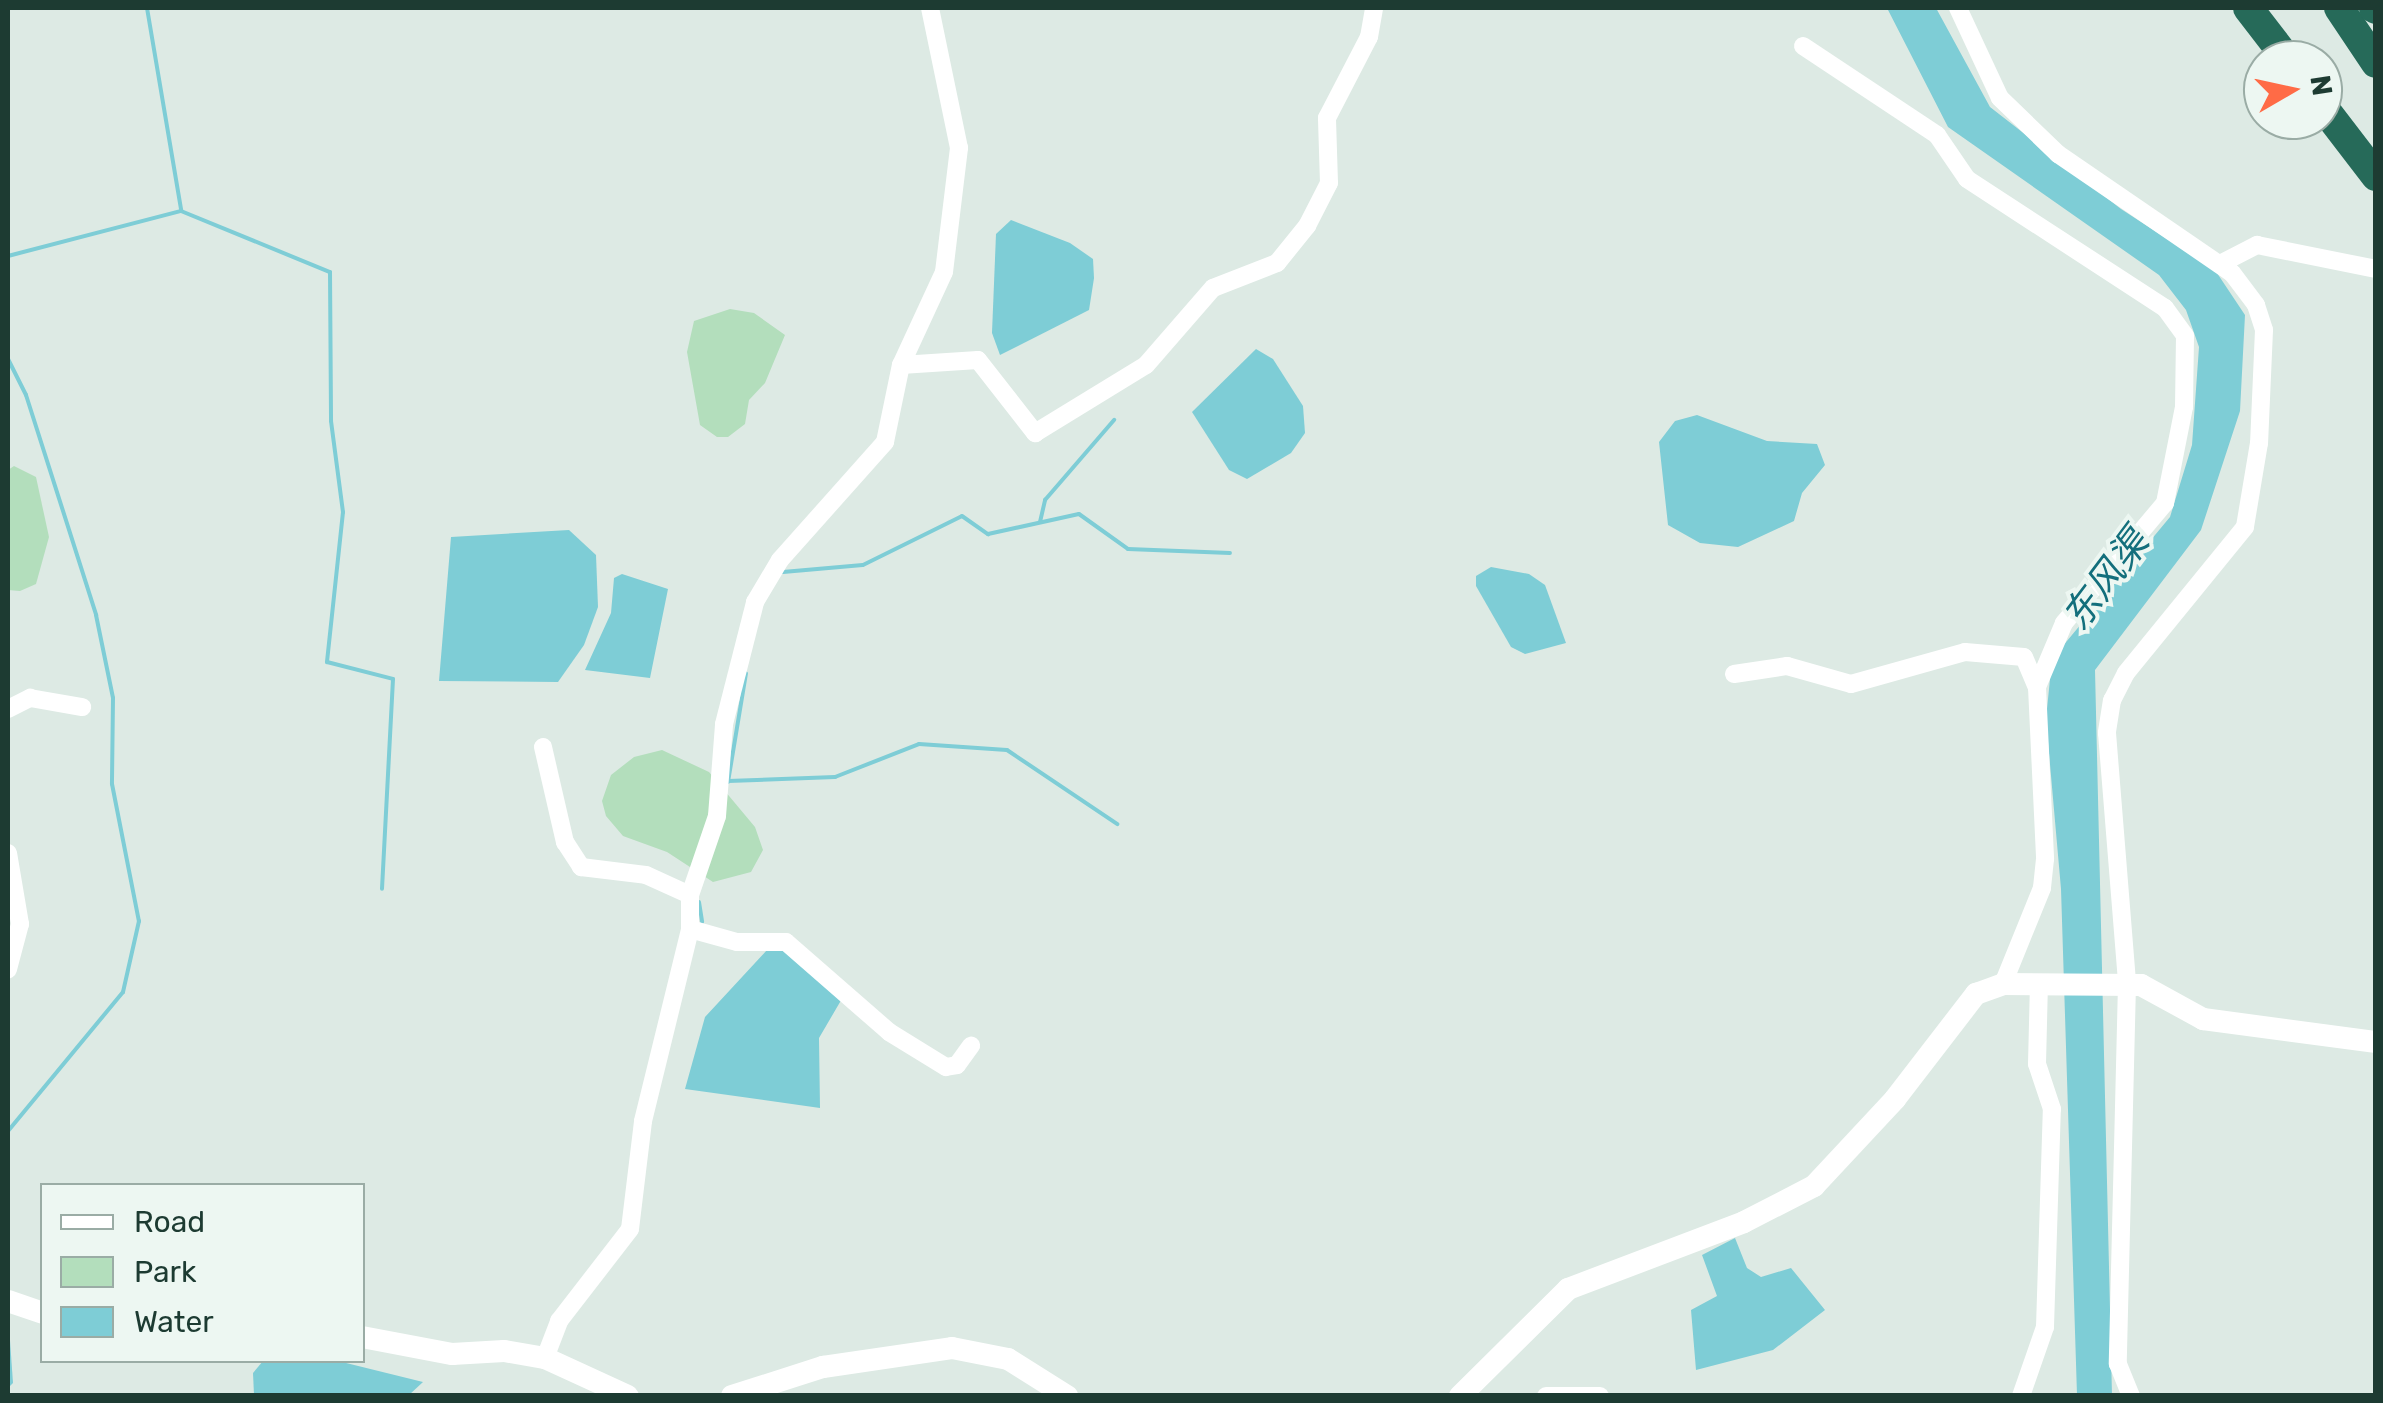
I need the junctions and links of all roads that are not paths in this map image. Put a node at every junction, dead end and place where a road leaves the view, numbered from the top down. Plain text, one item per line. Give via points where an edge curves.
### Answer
1 (930, 8) edge
2 (1374, 8) edge
3 (1958, 8) edge
4 (2248, 8) edge
5 (2338, 8) edge
6 (2273, 40) edge
7 (1804, 46) dead end
8 (2376, 63) edge
9 (2343, 133) edge
10 (2376, 176) edge
11 (2220, 264) junction
12 (2376, 269) edge
13 (902, 365) junction
14 (1734, 674) dead end
15 (2037, 686) junction
16 (82, 708) dead end
17 (8, 709) edge
18 (542, 747) dead end
19 (8, 852) edge
20 (690, 895) junction
21 (690, 928) junction
22 (8, 969) edge
23 (2048, 983) junction
24 (2121, 983) junction
25 (2003, 984) junction
26 (2376, 1042) edge
27 (971, 1046) dead end
28 (8, 1301) edge
29 (40, 1312) edge
30 (365, 1338) edge
31 (545, 1358) junction
32 (1550, 1395) edge
33 (628, 1396) edge
34 (732, 1396) edge
35 (1066, 1396) edge
36 (1460, 1396) edge
37 (1600, 1396) edge
38 (2020, 1396) edge
39 (2130, 1396) edge

1 - 13 street via 959,148 953,228 944,272
2 - 13 street via 1369,36 1327,118 1329,183 1307,226 1277,263 1213,288 1146,364 1035,434 978,360
3 - 11 street via 2000,98 2058,154
4 - 6 highway
5 - 8 highway
7 - 15 street via 1937,136 1966,179 2165,308 2186,336 2184,407 2166,503 2064,623
9 - 10 highway
11 - 12 street via 2256,245
11 - 24 street via 2256,305 2264,330 2259,442 2245,527 2126,672 2112,700 2107,733
13 - 20 street via 885,442 780,560 756,602 724,724 717,816
14 - 15 street via 1787,666 1851,684 1965,652 2024,657
15 - 25 street via 2042,888
16 - 17 street via 30,698
18 - 20 street via 565,842 581,867 646,875
19 - 22 street via 20,924
20 - 21 street
21 - 27 street via 736,942 786,942 889,1032 946,1067
21 - 31 street via 644,1121 630,1230 560,1321
23 - 24 street
23 - 25 street
23 - 38 street via 2038,1064 2052,1109 2045,1327
24 - 26 street via 2217,1022
24 - 39 street via 2118,1364
25 - 36 street via 1976,994 1895,1099 1814,1186 1744,1222 1568,1289
28 - 29 street
30 - 31 street via 452,1354 504,1351
31 - 33 street
32 - 37 street
34 - 35 street via 822,1366 952,1348 1008,1359

